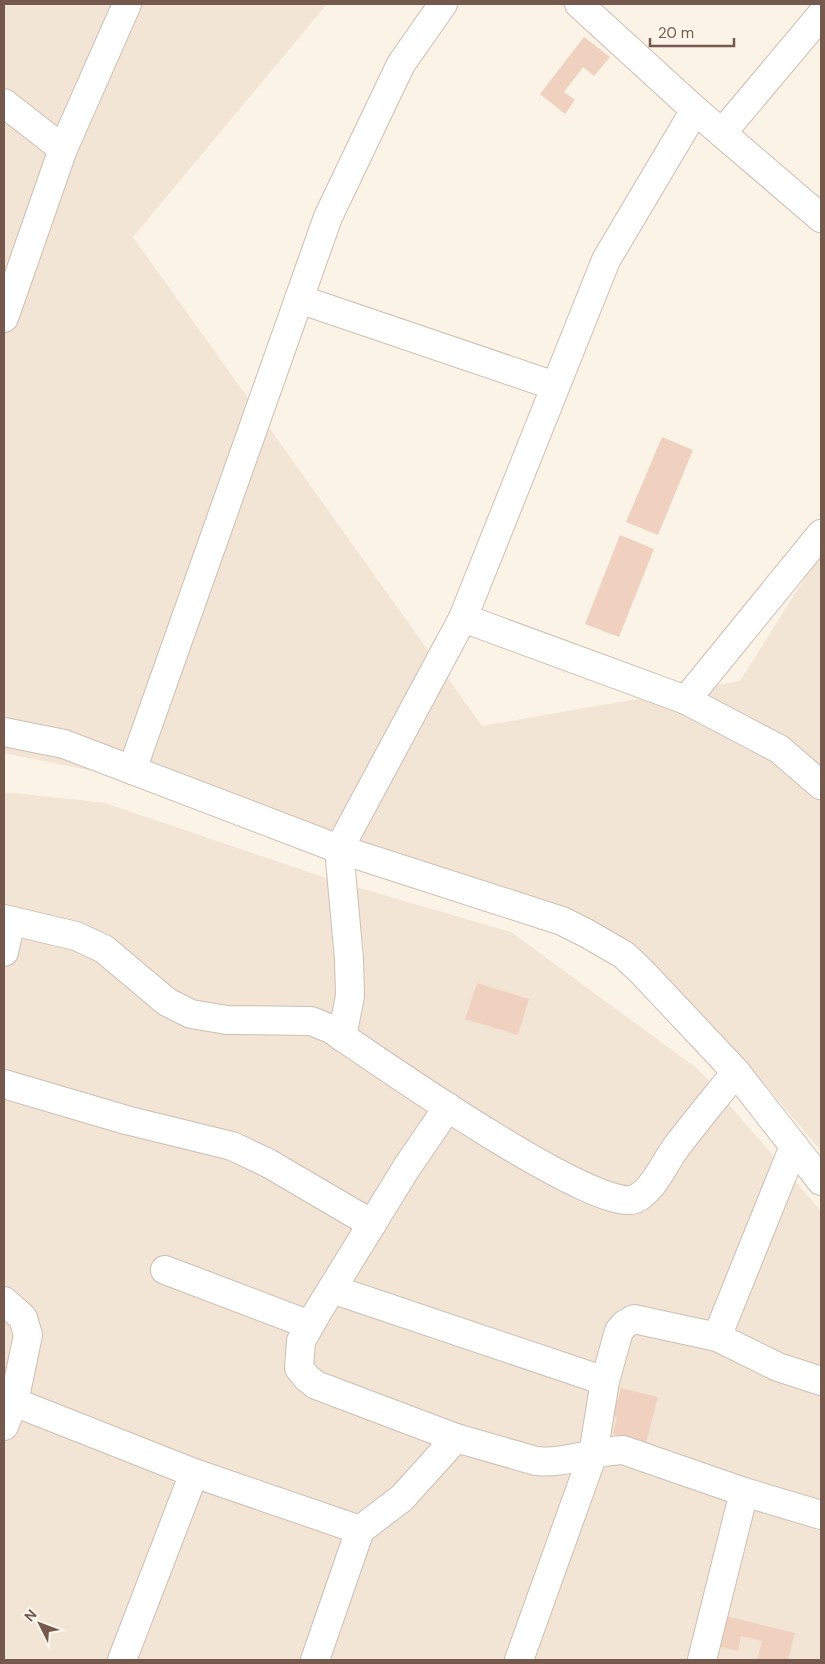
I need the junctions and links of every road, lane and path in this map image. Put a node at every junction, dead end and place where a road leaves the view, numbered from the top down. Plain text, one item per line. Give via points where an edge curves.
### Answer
1 (127, 4) edge
2 (443, 4) edge
3 (579, 4) edge
4 (821, 16) edge
5 (4, 103) edge
6 (695, 110) junction
7 (722, 133) junction
8 (63, 150) junction
9 (821, 218) edge
10 (299, 299) junction
11 (4, 318) edge
12 (555, 386) junction
13 (821, 534) edge
14 (464, 618) junction
15 (686, 700) junction
16 (4, 732) edge
17 (132, 770) junction
18 (821, 785) edge
19 (339, 849) junction
20 (8, 920) edge
21 (4, 952) edge
22 (342, 1037) junction
23 (736, 1072) junction
24 (4, 1084) edge
25 (448, 1107) junction
26 (794, 1146) junction
27 (821, 1181) edge
28 (372, 1224) junction
29 (165, 1270) dead end
30 (332, 1289) junction
31 (4, 1301) edge
32 (310, 1325) junction
33 (717, 1337) junction
34 (605, 1381) junction
35 (821, 1381) edge
36 (9, 1414) edge
37 (456, 1438) junction
38 (593, 1454) junction
39 (194, 1473) junction
40 (744, 1492) junction
41 (821, 1515) edge
42 (360, 1530) junction
43 (122, 1660) edge
44 (315, 1660) edge
45 (519, 1660) edge
46 (702, 1660) edge

1 - 8 street
2 - 10 street via 401,64 328,216
3 - 6 street
4 - 7 street
5 - 8 street
6 - 7 street
6 - 12 street via 606,260
7 - 9 street
8 - 11 street
10 - 12 street
10 - 17 street
12 - 14 street
13 - 15 street
14 - 15 street
14 - 19 street
15 - 18 street via 779,750
16 - 17 street via 64,744
17 - 19 street
19 - 22 street via 350,996
19 - 23 street via 562,921 586,933 624,955
20 - 21 street
20 - 22 street via 76,936 104,949 168,1002 191,1014 227,1020 311,1021
22 - 25 street
23 - 25 street via 676,1147 646,1192 633,1200 619,1200 574,1182 521,1154
23 - 26 street
24 - 28 street via 126,1120 232,1146 268,1163
25 - 28 street
26 - 27 street
26 - 33 street
28 - 30 street
29 - 32 street
30 - 32 street
30 - 34 street
31 - 36 street via 24,1318 28,1335
32 - 37 street via 301,1341 299,1368 306,1378 316,1385
33 - 34 street via 634,1319 619,1331
33 - 35 street via 778,1367
34 - 38 street
36 - 39 street
37 - 38 street via 549,1463
37 - 42 street via 402,1498
38 - 40 street via 624,1450
38 - 45 street
39 - 42 street
39 - 43 street
40 - 41 street
40 - 46 street
42 - 44 street

